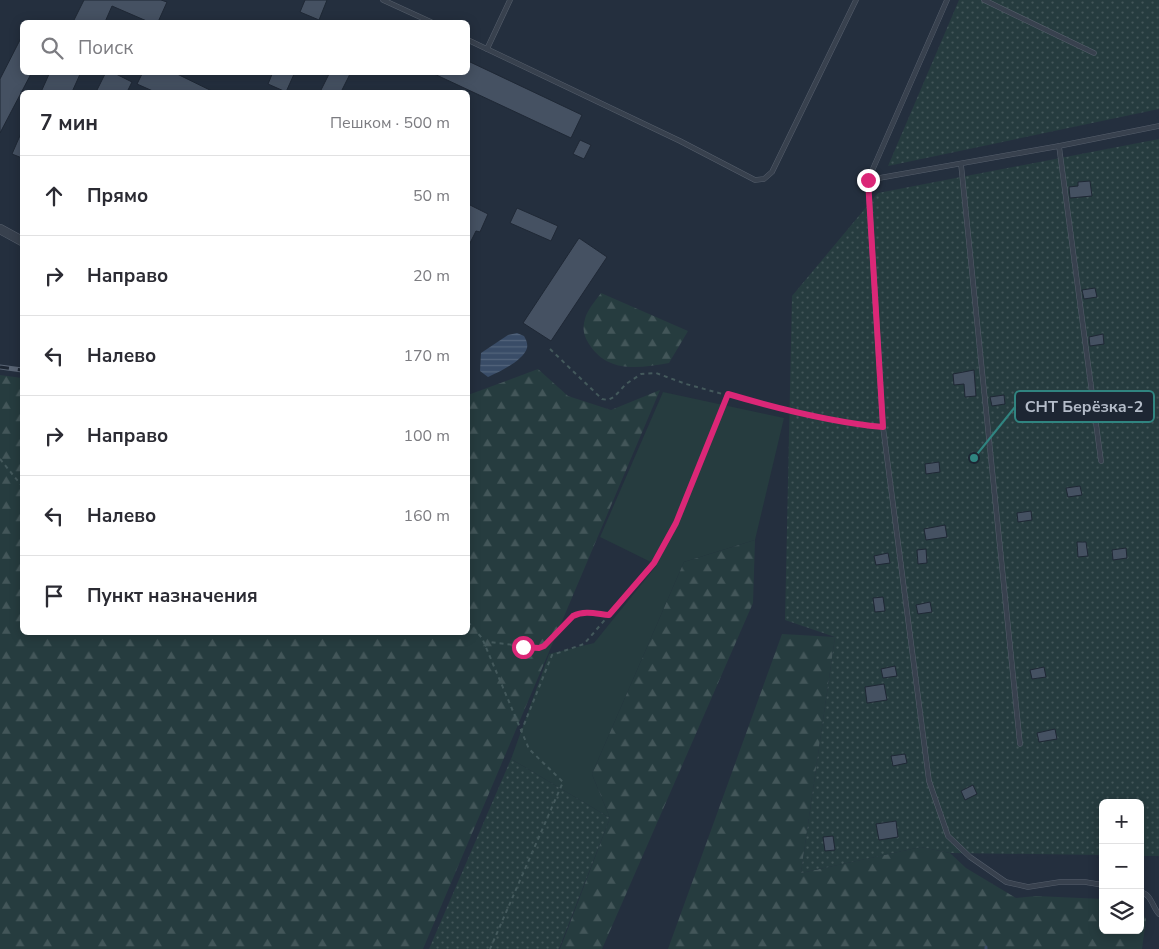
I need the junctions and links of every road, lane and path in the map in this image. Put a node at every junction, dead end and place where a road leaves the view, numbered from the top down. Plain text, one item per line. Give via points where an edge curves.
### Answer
1 (384, 0) edge
2 (510, 0) edge
3 (856, 0) edge
4 (947, 0) edge
5 (984, 0) edge
6 (427, 20) edge
7 (470, 41) edge
8 (487, 49) junction
9 (1094, 53) dead end
10 (1159, 126) edge
11 (1059, 146) junction
12 (961, 164) junction
13 (868, 180) junction
14 (0, 229) edge
15 (20, 240) edge
16 (550, 349) dead end
17 (728, 394) junction
18 (883, 427) junction
19 (0, 459) edge
20 (1101, 461) dead end
21 (20, 484) edge
22 (609, 615) junction
23 (470, 624) edge
24 (485, 646) junction
25 (520, 732) junction
26 (1020, 744) dead end
27 (1099, 884) edge
28 (1144, 892) edge
29 (1159, 914) edge
30 (490, 949) edge

1 - 6 lane
2 - 8 lane
3 - 8 lane via 772,172 764,179 755,180
4 - 13 lane
5 - 9 lane
7 - 8 lane
10 - 11 lane
11 - 12 lane
11 - 20 lane
12 - 13 lane
12 - 26 lane
13 - 18 lane
14 - 15 street
16 - 17 path via 602,399 614,397 641,374 656,373
17 - 18 path via 846,424
17 - 22 path via 676,523 654,563
18 - 27 lane via 929,781 948,836 970,857 1006,882 1028,887 1060,882
19 - 21 path
22 - 24 path via 578,613 539,648 490,642
22 - 25 path via 584,644 552,655
23 - 24 path
24 - 25 path
25 - 30 path via 529,749 563,782
28 - 29 lane

